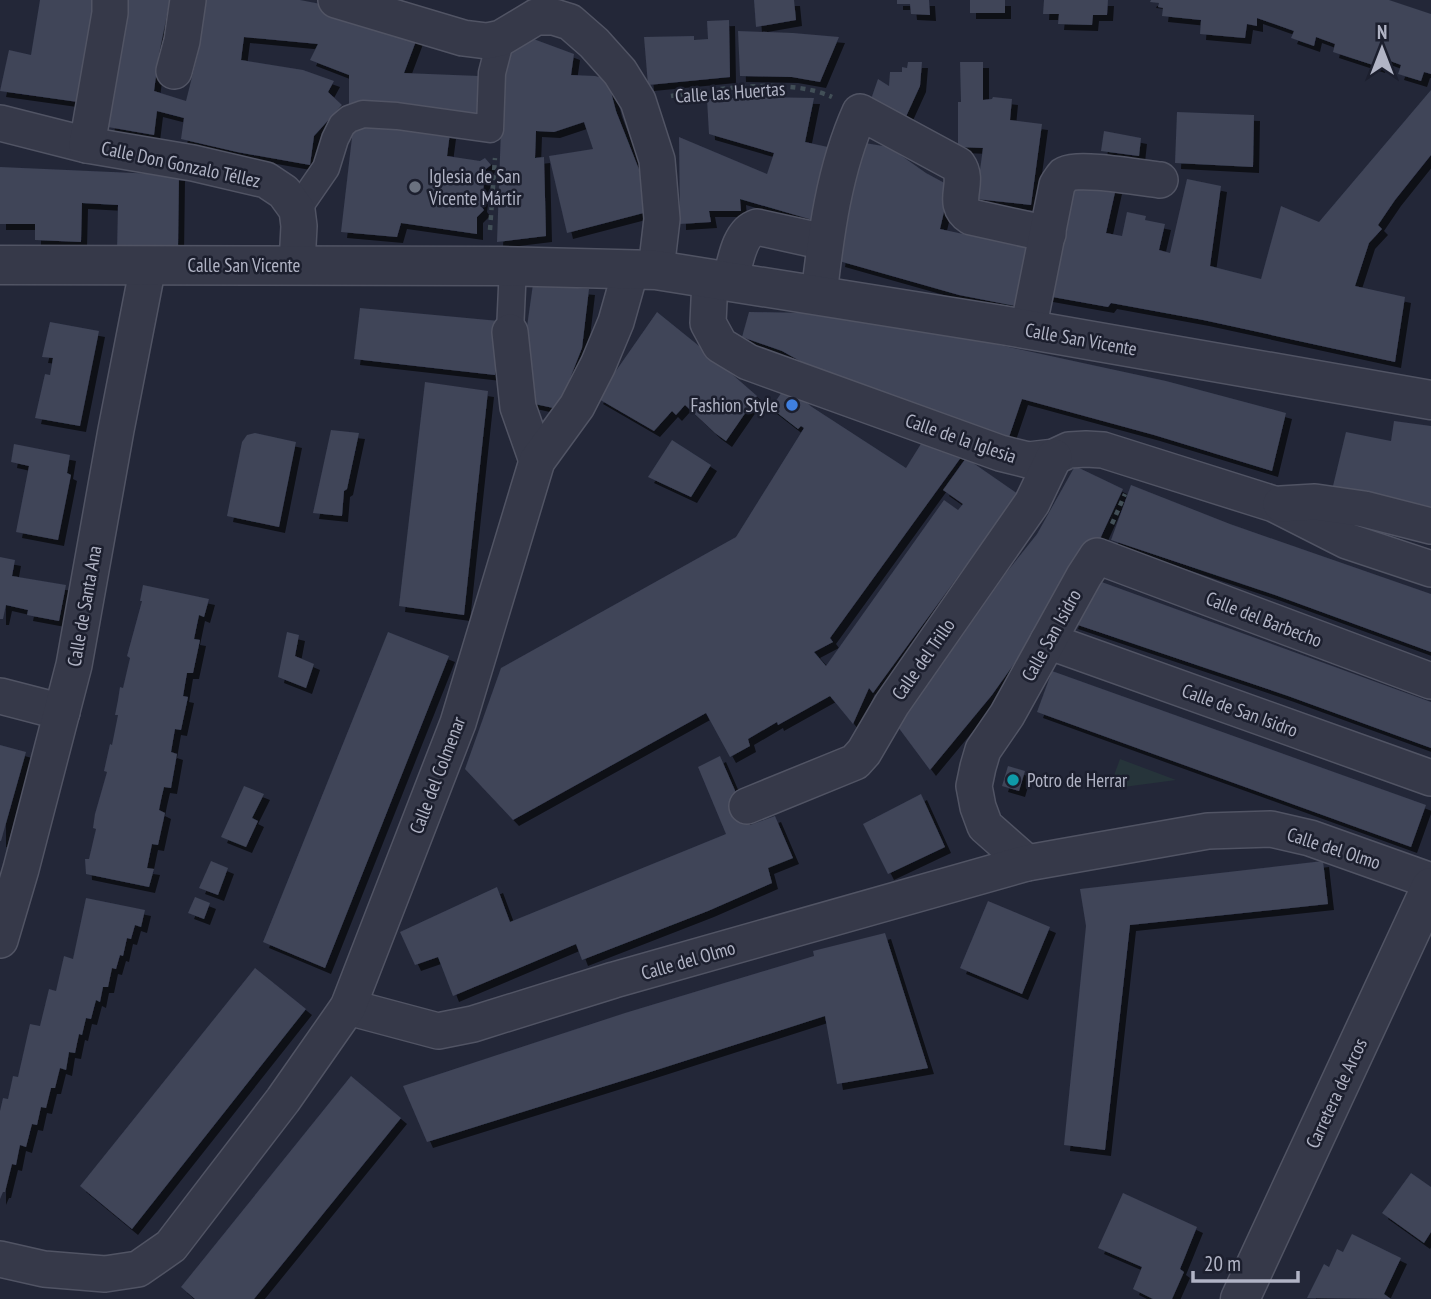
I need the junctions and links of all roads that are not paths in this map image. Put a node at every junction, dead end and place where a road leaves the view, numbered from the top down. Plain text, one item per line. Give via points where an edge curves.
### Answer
1 (110, 0) edge
2 (188, 0) edge
3 (336, 0) edge
4 (538, 8) edge
5 (501, 38) junction
6 (174, 71) dead end
7 (0, 123) edge
8 (87, 145) junction
9 (1160, 180) dead end
10 (297, 210) junction
11 (1048, 234) junction
12 (825, 242) junction
13 (0, 265) edge
14 (297, 265) junction
15 (148, 266) junction
16 (500, 266) junction
17 (643, 270) junction
18 (720, 281) junction
19 (819, 296) junction
20 (1028, 330) junction
21 (510, 332) joint
22 (1431, 400) edge
23 (1054, 457) junction
24 (537, 461) junction
25 (1274, 505) junction
26 (1431, 526) edge
27 (1097, 556) joint
28 (1431, 569) edge
29 (1048, 641) junction
30 (1431, 681) edge
31 (0, 696) edge
32 (62, 712) junction
33 (1431, 778) edge
34 (747, 806) dead end
35 (1027, 863) junction
36 (1431, 881) edge
37 (1431, 887) edge
38 (0, 940) edge
39 (348, 1007) junction
40 (0, 1259) edge
41 (1240, 1299) edge

1 - 8 street
2 - 6 street
3 - 5 street via 463,38
4 - 5 street
4 - 17 street via 570,22 594,43 638,101 657,160 662,219
5 - 10 street via 492,73 490,129 397,116 363,114 349,119 335,139 327,168
7 - 8 street, Calle Don Gonzalo Téllez
8 - 10 street, Calle Don Gonzalo Téllez via 266,180 284,192
9 - 11 street via 1088,172 1063,176 1057,185
10 - 14 street
11 - 12 street via 971,218 960,206 963,172 958,165 860,112 849,136
11 - 20 street
12 - 18 street via 751,229
12 - 19 street
13 - 15 street, Calle San Vicente
14 - 15 street, Calle San Vicente
14 - 16 street, Calle San Vicente
15 - 32 street, Calle de Santa Ana
16 - 17 street, Calle San Vicente
16 - 21 street
17 - 18 street, Calle San Vicente
17 - 24 street, Calle del Colmenar via 577,406
18 - 19 street, Calle San Vicente
18 - 23 street, Calle de la Iglesia via 708,323 720,345 748,362 1000,453 1028,460
19 - 20 street, Calle San Vicente
20 - 22 street, Calle San Vicente
21 - 24 street via 518,407
23 - 25 street, Calle de la Iglesia via 1069,450 1103,450
23 - 34 street, Calle del Trillo via 1032,503 855,762
24 - 39 street, Calle del Colmenar via 458,723
25 - 26 street, Calle de la Iglesia via 1315,502
25 - 28 street, Calle de la Iglesia via 1347,541
27 - 29 street, Calle San Isidro
27 - 30 street, Calle del Barbecho
29 - 33 street, Calle de San Isidro
29 - 35 street, Calle San Isidro via 983,750 974,786 985,826
31 - 32 street
32 - 38 street, Calle de Santa Ana
35 - 36 street, Calle del Olmo via 1208,831 1271,829
35 - 39 street, Calle del Olmo via 473,1024 438,1031
37 - 41 street, Carretera de Arcos
39 - 40 street, Calle del Colmenar via 171,1246 138,1269 105,1275

